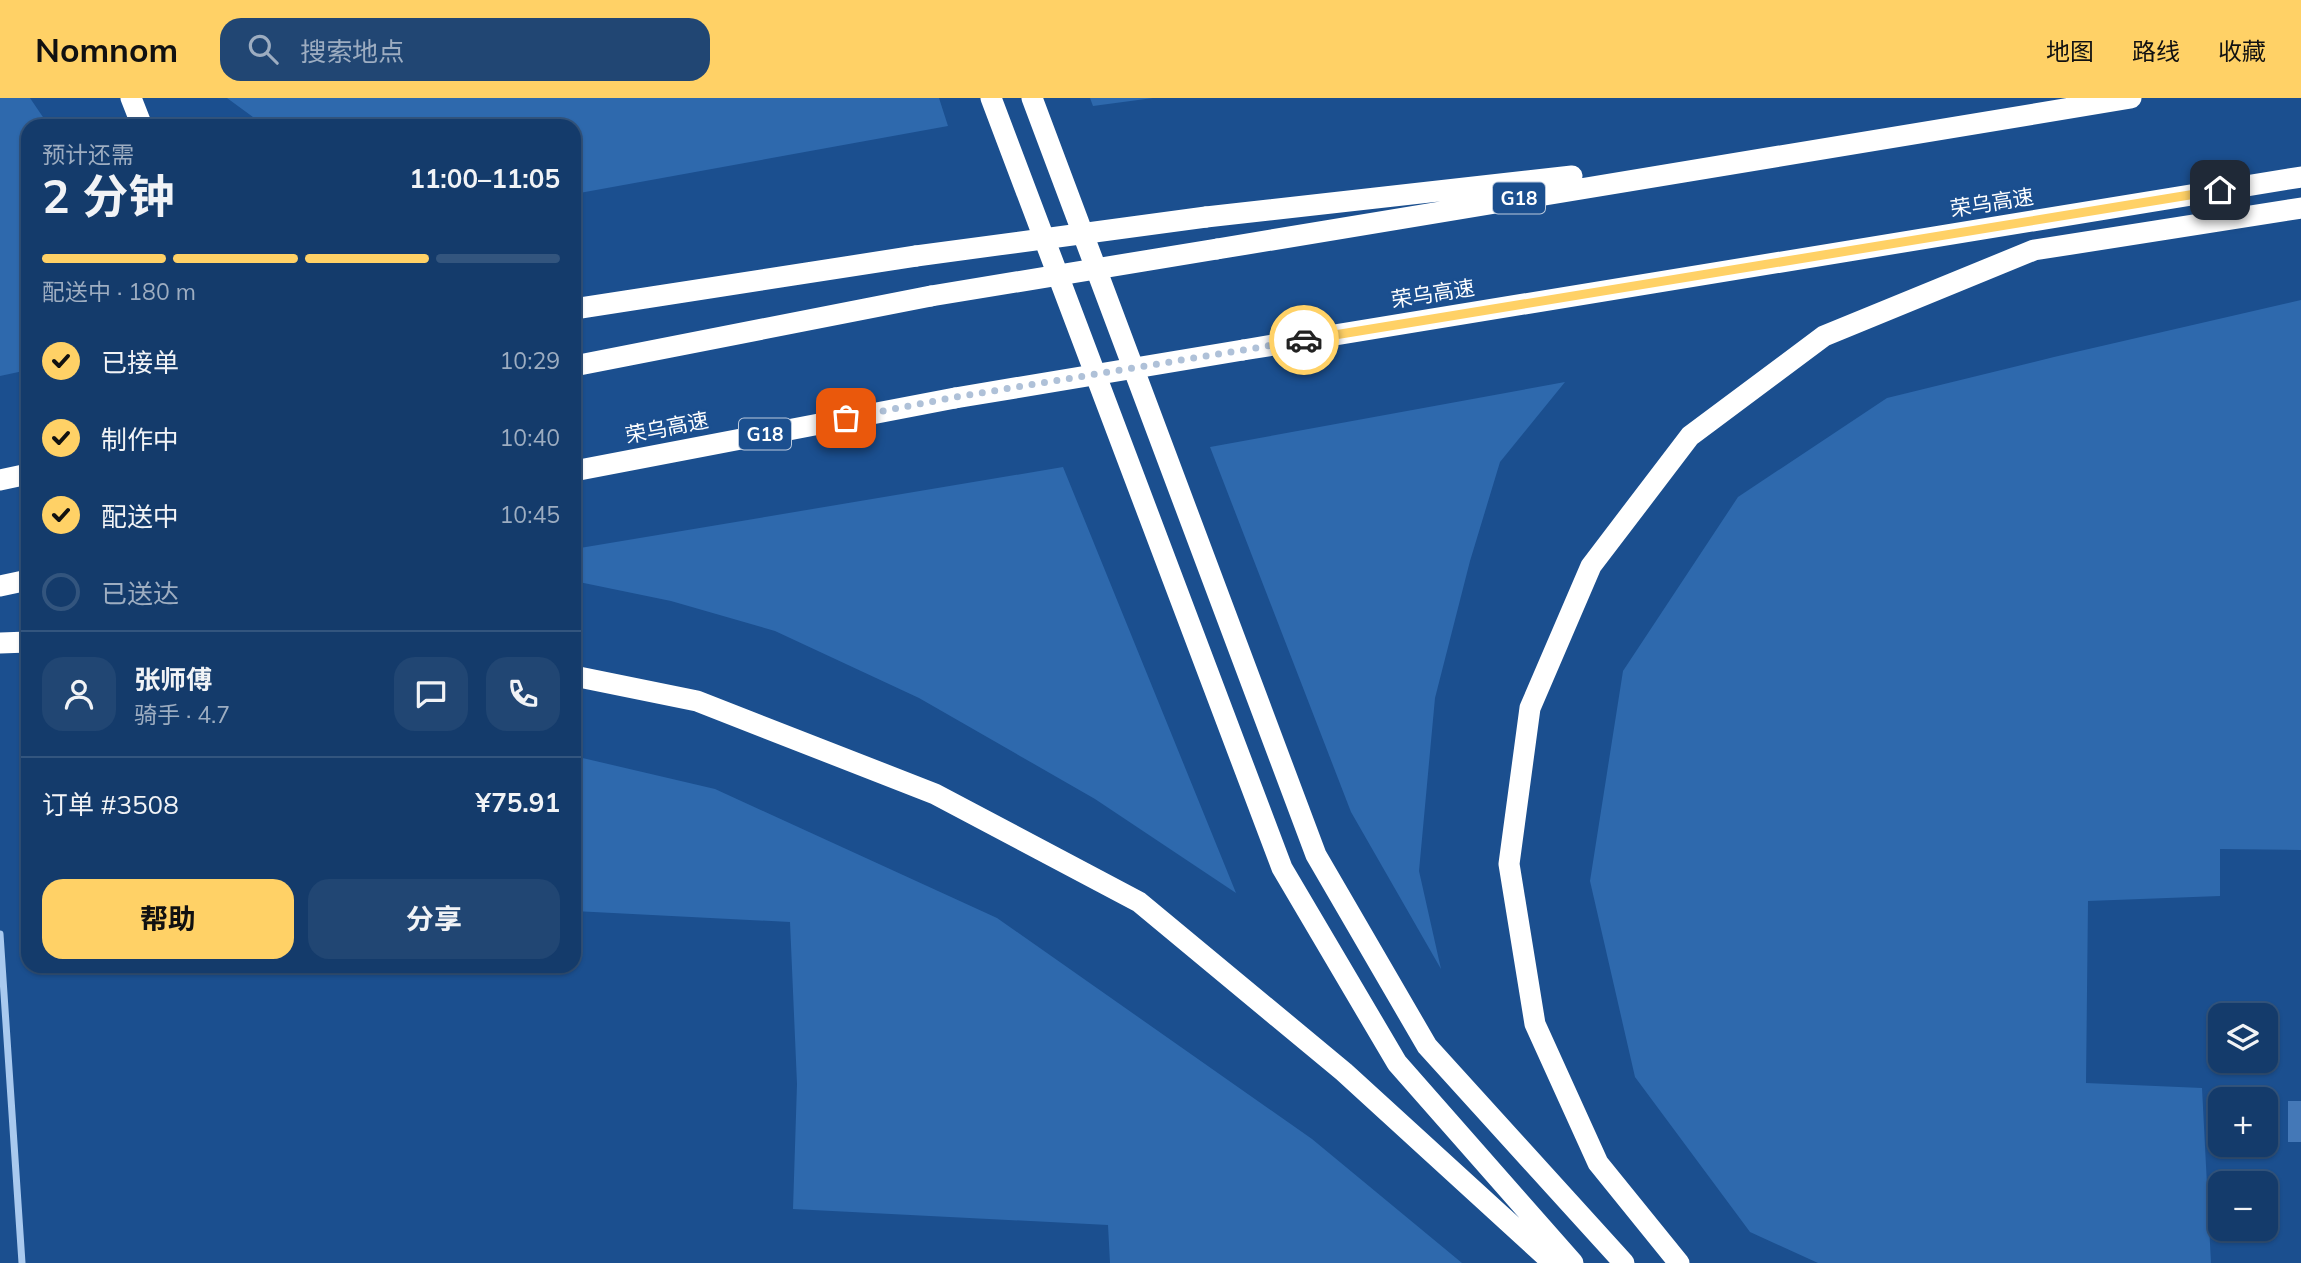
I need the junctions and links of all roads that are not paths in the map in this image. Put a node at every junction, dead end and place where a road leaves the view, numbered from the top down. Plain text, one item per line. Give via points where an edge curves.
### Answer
1 (131, 98) edge
2 (990, 98) edge
3 (1032, 98) edge
4 (2131, 98) edge
5 (139, 119) edge
6 (1821, 148) junction
7 (2301, 177) edge
8 (2301, 208) edge
9 (581, 308) edge
10 (581, 365) edge
11 (581, 470) edge
12 (21, 476) edge
13 (0, 480) edge
14 (21, 582) edge
15 (0, 586) edge
16 (21, 642) edge
17 (0, 643) edge
18 (581, 677) edge
19 (0, 934) edge
20 (22, 1263) edge
21 (1553, 1263) edge
22 (1573, 1263) edge
23 (1624, 1263) edge
24 (1679, 1263) edge

1 - 5 highway
2 - 22 highway via 1282,868 1397,1063
3 - 23 highway via 1317,855 1427,1046
4 - 6 highway, G18
6 - 9 highway, bridge via 1206,217
6 - 10 highway, G18, bridge via 931,296
7 - 11 highway, 荣乌高速 / G18, bridge via 956,397
8 - 24 highway via 2034,250 1824,336 1690,436 1591,566 1530,708 1509,864 1535,1024 1598,1163
12 - 13 highway
14 - 15 highway
16 - 17 highway
18 - 21 highway via 697,701 935,794 1139,902 1344,1072
19 - 20 street

